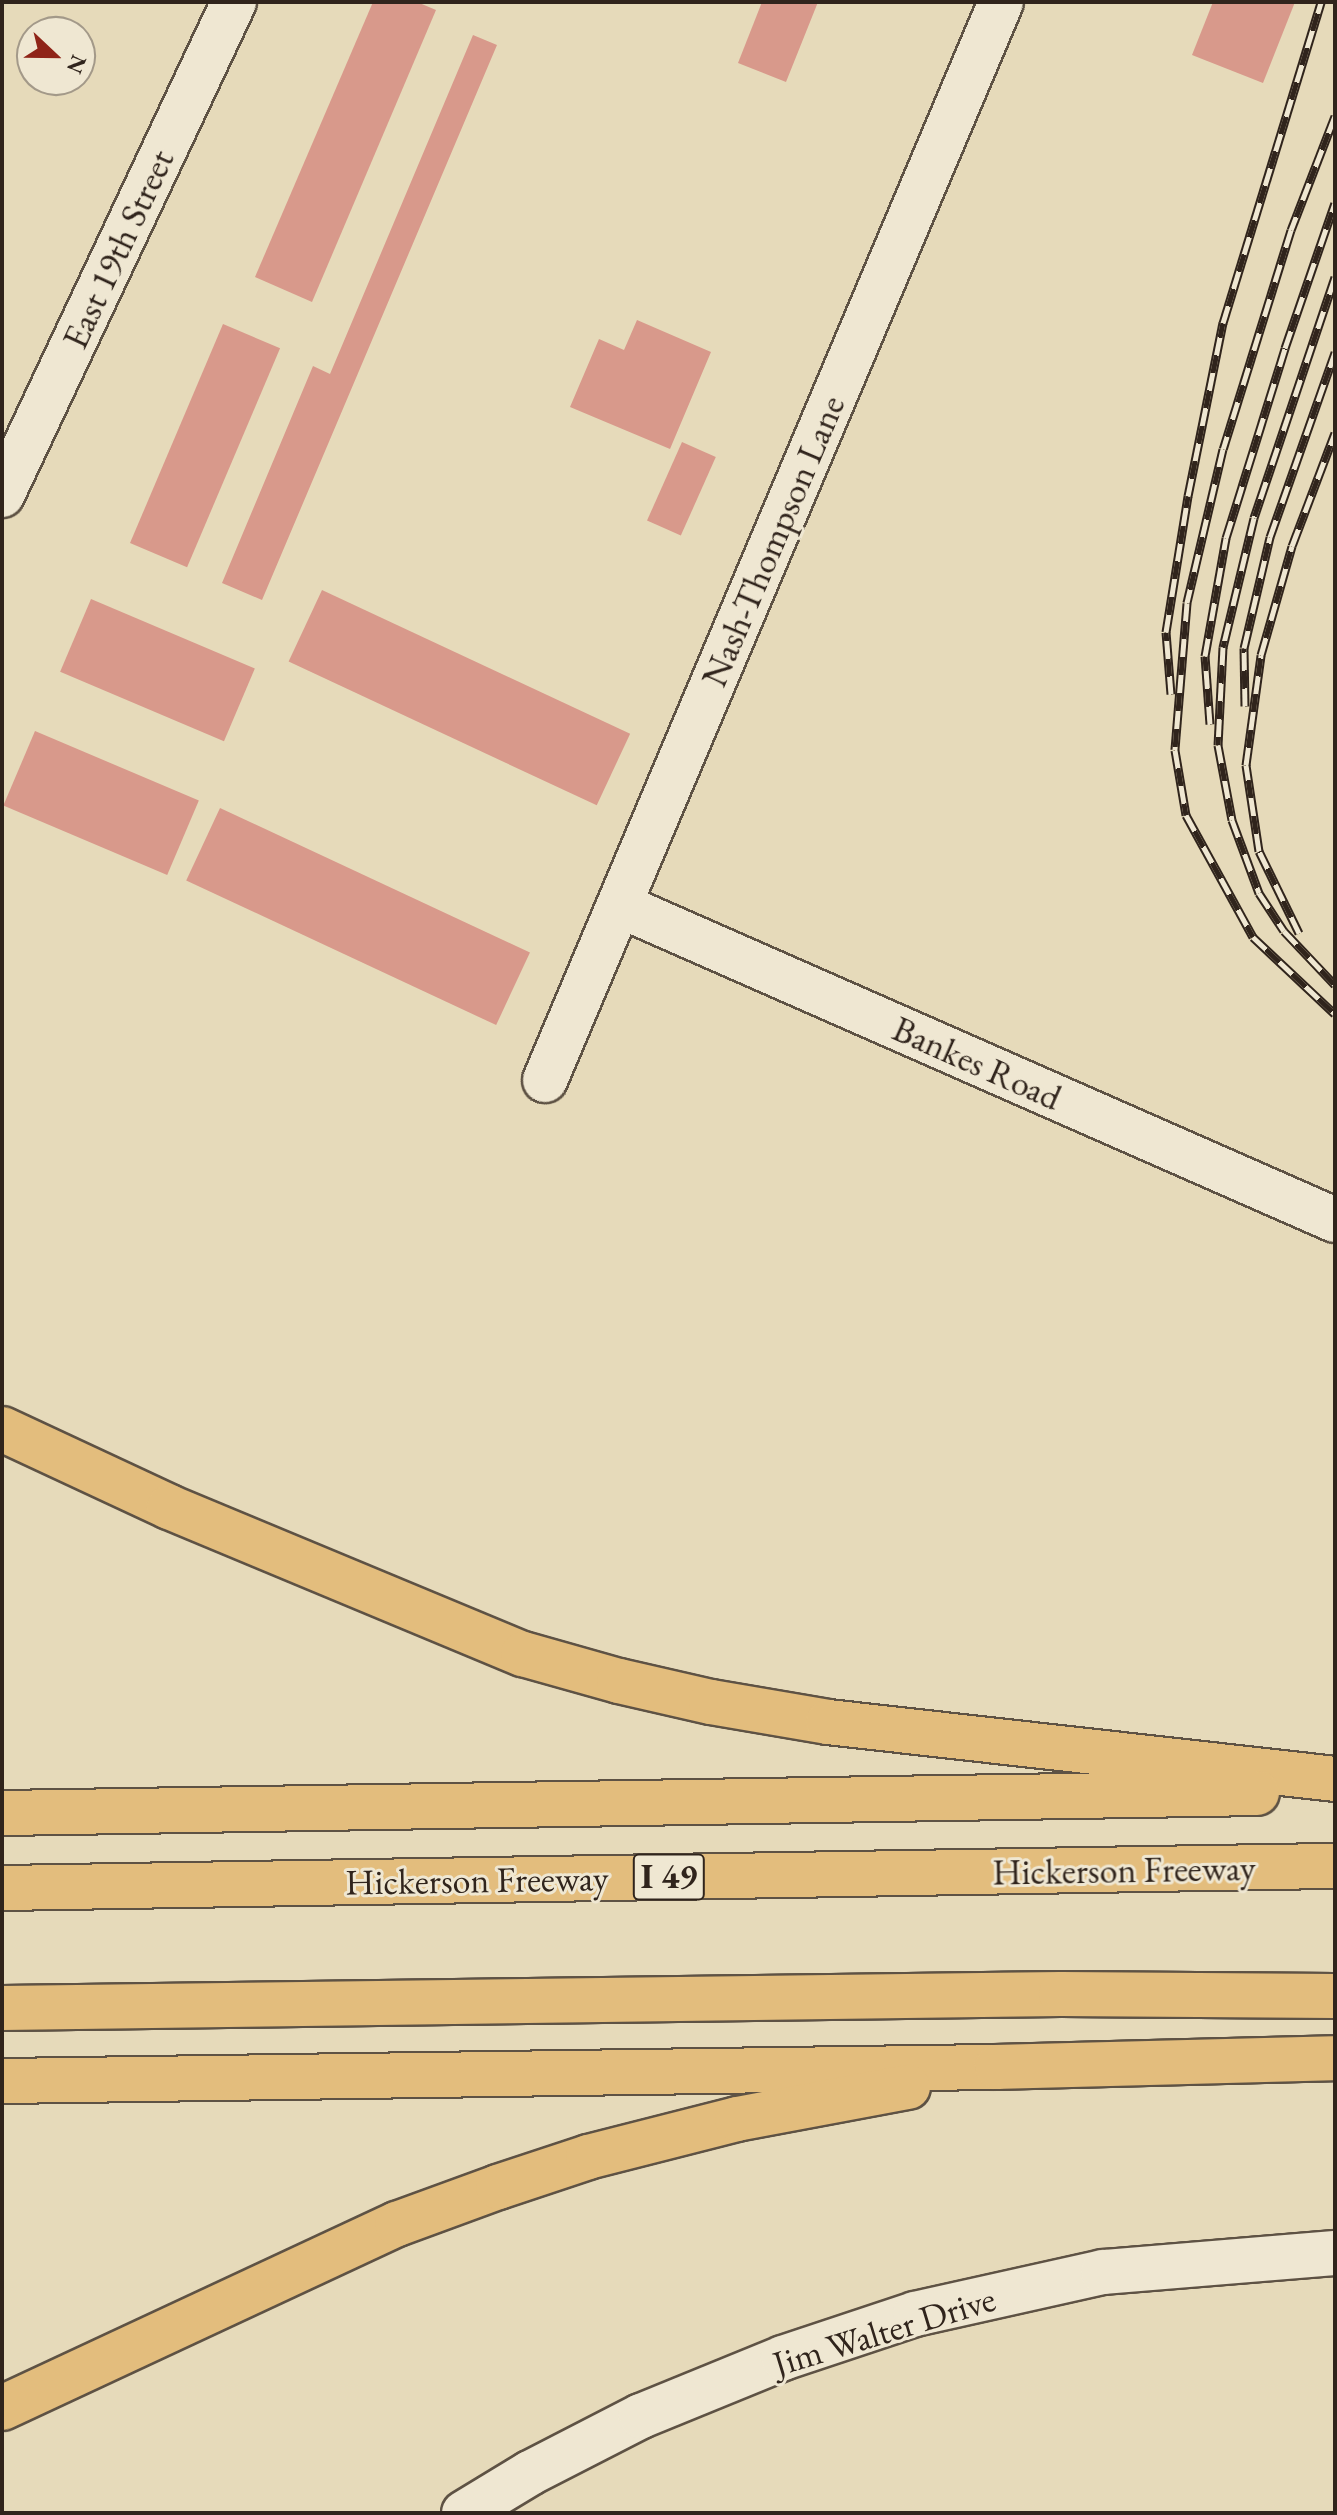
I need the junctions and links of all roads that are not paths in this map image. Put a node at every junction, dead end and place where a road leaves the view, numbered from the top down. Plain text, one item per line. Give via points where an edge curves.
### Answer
1 (234, 2) edge
2 (1001, 2) edge
3 (2, 495) edge
4 (619, 905) junction
5 (545, 1080) dead end
6 (1335, 1220) edge
7 (2, 1429) edge
8 (1335, 1779) edge
9 (1335, 1792) edge
10 (2, 1813) edge
11 (1335, 1866) edge
12 (2, 1888) edge
13 (1335, 1996) edge
14 (2, 2008) edge
15 (1335, 2058) edge
16 (997, 2067) junction
17 (2, 2081) edge
18 (1335, 2253) edge
19 (2, 2408) edge
20 (464, 2513) edge

1 - 3 street, East 19th Street
2 - 4 street, Nash-Thompson Lane
4 - 5 street, Nash-Thompson Lane
4 - 6 street, Bankes Road
7 - 8 highway via 169,1507 523,1654 619,1681 828,1722
9 - 10 highway
11 - 12 highway, Hickerson Freeway / I 49
13 - 14 highway via 1061,1994
15 - 16 highway
16 - 17 highway
16 - 19 highway via 737,2119 588,2157 498,2187 397,2224
18 - 20 street, Jim Walter Drive via 1103,2272 915,2314 783,2358 641,2416

